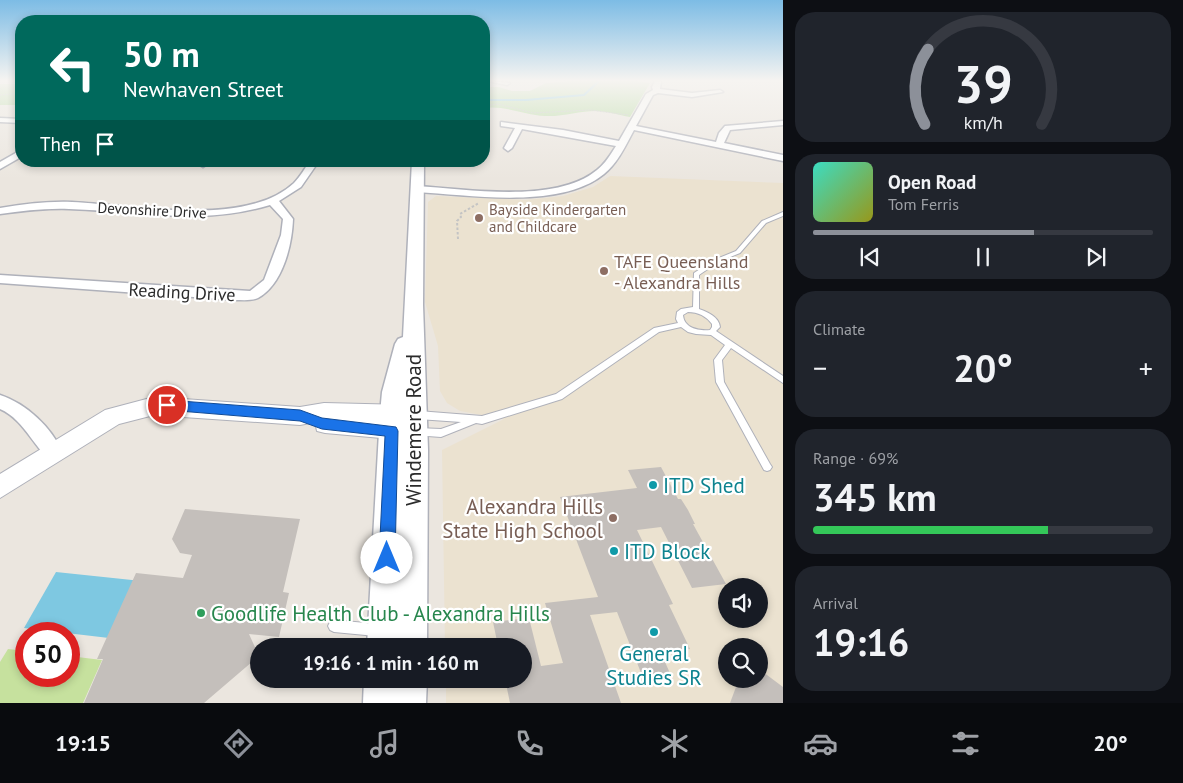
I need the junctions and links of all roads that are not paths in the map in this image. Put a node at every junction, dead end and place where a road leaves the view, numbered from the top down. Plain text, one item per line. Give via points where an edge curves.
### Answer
1 (638, 114) edge
2 (0, 120) edge
3 (15, 120) edge
4 (783, 123) edge
5 (504, 124) dead end
6 (520, 126) junction
7 (630, 128) junction
8 (620, 144) junction
9 (719, 145) junction
10 (508, 148) dead end
11 (15, 157) edge
12 (783, 158) edge
13 (0, 166) edge
14 (311, 167) edge
15 (418, 167) edge
16 (417, 188) junction
17 (273, 200) junction
18 (0, 211) edge
19 (783, 214) edge
20 (0, 278) edge
21 (696, 310) junction
22 (683, 324) junction
23 (712, 332) junction
24 (730, 344) junction
25 (783, 380) edge
26 (0, 402) edge
27 (473, 421) junction
28 (403, 423) junction
29 (54, 453) junction
30 (767, 467) dead end
31 (0, 487) edge
32 (334, 626) dead end
33 (398, 637) edge
34 (382, 688) edge
35 (409, 688) edge
36 (381, 703) edge
37 (408, 703) edge

1 - 7 street
2 - 3 street
4 - 9 street via 728,128
5 - 6 street
6 - 8 street
6 - 10 street
7 - 8 street
7 - 9 street
8 - 16 street via 601,173 575,186 529,194
9 - 12 street
11 - 13 street
14 - 17 street, Devonshire Drive via 294,189
15 - 16 main road, Windemere Road
16 - 28 main road, Windemere Road via 414,305
17 - 18 street, Devonshire Drive via 230,212 200,215 78,206
17 - 20 street, Reading Drive via 288,219 288,235 270,282 253,295
19 - 21 lane via 764,222 738,252 696,274
21 - 22 lane via 682,311 679,318
21 - 23 lane via 714,320 716,327
22 - 23 lane via 700,333
22 - 27 lane via 657,330 559,397
23 - 24 lane
24 - 25 lane
24 - 30 lane via 718,360 720,382
26 - 29 street via 26,415
27 - 28 lane via 440,415
27 - 28 lane via 441,433
28 - 29 street via 322,424 300,416 154,406 113,416
28 - 33 main road, Windemere Road
29 - 31 street
32 - 33 lane
34 - 36 main road
35 - 37 main road

